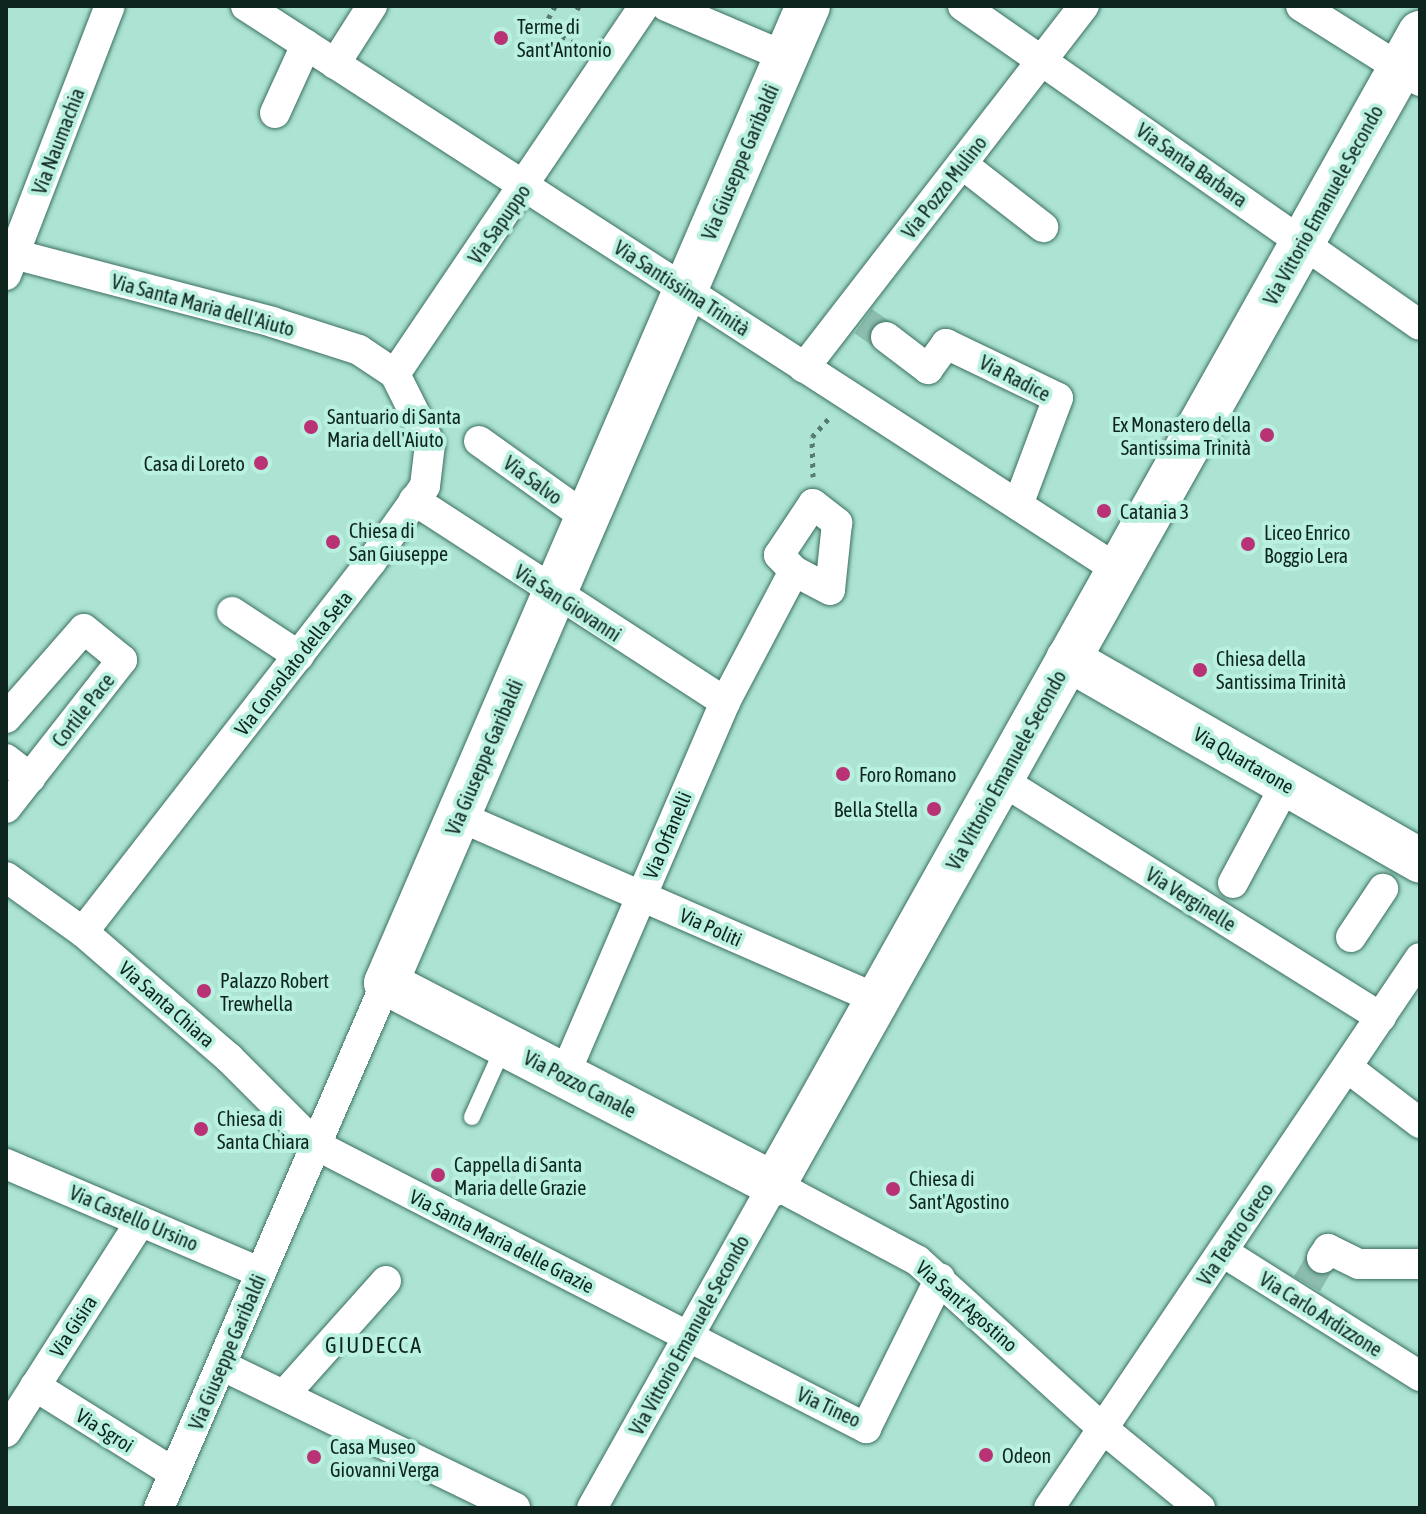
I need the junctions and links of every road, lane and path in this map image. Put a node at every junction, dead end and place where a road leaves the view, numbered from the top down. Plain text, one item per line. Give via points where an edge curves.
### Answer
1 (110, 6) edge
2 (246, 6) edge
3 (372, 6) edge
4 (555, 6) edge
5 (579, 6) edge
6 (644, 6) edge
7 (666, 6) edge
8 (808, 6) edge
9 (963, 6) edge
10 (1084, 6) edge
11 (1301, 6) edge
12 (539, 36) dead end
13 (306, 45) junction
14 (786, 57) junction
15 (1041, 61) junction
16 (1413, 61) edge
17 (335, 64) junction
18 (606, 68) junction
19 (275, 113) dead end
20 (962, 164) junction
21 (525, 187) junction
22 (1043, 227) dead end
23 (1302, 242) junction
24 (9, 261) edge
25 (685, 290) junction
26 (866, 323) junction
27 (1420, 325) edge
28 (804, 368) junction
29 (395, 374) junction
30 (812, 437) dead end
31 (479, 441) dead end
32 (414, 500) junction
33 (813, 504) junction
34 (1018, 505) junction
35 (587, 518) junction
36 (1118, 570) junction
37 (794, 571) junction
38 (554, 595) junction
39 (232, 612) dead end
40 (299, 656) junction
41 (1068, 659) junction
42 (725, 702) junction
43 (6, 718) edge
44 (6, 759) edge
45 (30, 778) junction
46 (1001, 780) junction
47 (1286, 784) junction
48 (6, 808) edge
49 (458, 816) junction
50 (1420, 861) edge
51 (6, 877) edge
52 (1233, 883) dead end
53 (1383, 889) dead end
54 (641, 896) junction
55 (83, 932) junction
56 (1351, 937) dead end
57 (1420, 958) edge
58 (386, 983) junction
59 (877, 999) junction
60 (1381, 1017) junction
61 (505, 1045) junction
62 (1348, 1068) junction
63 (564, 1076) junction
64 (472, 1117) dead end
65 (1420, 1123) edge
66 (316, 1145) junction
67 (6, 1164) edge
68 (774, 1184) junction
69 (141, 1221) junction
70 (1223, 1252) junction
71 (1420, 1264) edge
72 (261, 1273) junction
73 (940, 1278) junction
74 (1308, 1280) junction
75 (386, 1281) dead end
76 (688, 1337) junction
77 (221, 1365) junction
78 (1420, 1376) edge
79 (35, 1386) junction
80 (284, 1395) junction
81 (1101, 1427) junction
82 (6, 1432) edge
83 (174, 1473) junction
84 (159, 1508) edge
85 (515, 1508) edge
86 (592, 1508) edge
87 (1049, 1508) edge
88 (1200, 1508) edge

1 - 24 street, Via Naumachia
2 - 13 street, Via Santissima Trinità
3 - 17 street
4 - 12 path
5 - 18 path via 562,36
6 - 18 street, Via Sapuppo
7 - 14 street
8 - 14 main road, Via Giuseppe Garibaldi
9 - 15 street, Via Santa Barbara
10 - 15 street, Via Pozzo Mulino
11 - 16 street
13 - 17 street, Via Santissima Trinità
13 - 19 street
14 - 25 main road, Via Giuseppe Garibaldi
15 - 20 street, Via Pozzo Mulino
15 - 23 street, Via Santa Barbara
16 - 23 main road, Via Vittorio Emanuele Secondo
17 - 21 street, Via Santissima Trinità
18 - 21 street, Via Sapuppo
20 - 22 street
20 - 26 street, Via Pozzo Mulino
21 - 25 street, Via Santissima Trinità
21 - 29 street, Via Sapuppo
23 - 27 street, Via Santa Barbara
23 - 36 main road, Via Vittorio Emanuele Secondo
24 - 29 street, Via Santa Maria dell'Aiuto via 272,322 359,350
25 - 28 street, Via Santissima Trinità
25 - 35 main road, Via Giuseppe Garibaldi
26 - 28 street, Via Pozzo Mulino
26 - 34 street, Via Radice via 928,369 946,344 1058,398
28 - 34 street, Via Santissima Trinità
29 - 32 street, Via Consolato della Seta via 430,444 429,472
30 - 33 path
31 - 35 street, Via Salvo
32 - 38 street, Via San Giovanni
32 - 40 street, Via Consolato della Seta
33 - 37 street via 779,555
33 - 37 street via 837,523 830,590
34 - 36 street, Via Santissima Trinità
35 - 38 main road, Via Giuseppe Garibaldi
36 - 41 main road, Via Vittorio Emanuele Secondo
37 - 42 street, Via Orfanelli
38 - 42 street, Via San Giovanni
38 - 49 main road, Via Giuseppe Garibaldi
39 - 40 street
40 - 55 street, Via Consolato della Seta
41 - 46 main road, Via Vittorio Emanuele Secondo
41 - 47 main road, Via Quartarone
42 - 54 street, Via Orfanelli
43 - 45 street, Cortile Pace via 84,629 122,660
44 - 45 street
45 - 48 street, Cortile Pace
46 - 59 main road, Via Vittorio Emanuele Secondo
46 - 60 street, Via Verginelle
47 - 50 main road, Via Quartarone
47 - 52 street
49 - 54 street, Via Politi
49 - 58 main road, Via Giuseppe Garibaldi
51 - 55 street, Via Santa Chiara
53 - 56 street
54 - 59 street, Via Politi
54 - 63 street, Via Orfanelli
55 - 66 street, Via Santa Chiara via 229,1058
57 - 60 street, Via Teatro Greco
58 - 61 main road, Via Pozzo Canale
58 - 66 street, Via Giuseppe Garibaldi
59 - 68 main road, Via Vittorio Emanuele Secondo
60 - 62 street, Via Teatro Greco
61 - 63 main road, Via Pozzo Canale
61 - 64 lane
62 - 65 street
62 - 70 street, Via Teatro Greco
63 - 68 main road, Via Pozzo Canale
66 - 72 street, Via Giuseppe Garibaldi
66 - 76 street, Via Santa Maria delle Grazie
67 - 69 street, Via Castello Ursino
68 - 73 street, Via Sant'Agostino
68 - 76 street, Via Vittorio Emanuele Secondo
69 - 72 street, Via Castello Ursino
69 - 79 street, Via Gisira
70 - 74 street, Via Carlo Ardizzone
70 - 81 street, Via Teatro Greco
71 - 74 street via 1359,1264 1328,1249
72 - 77 street, Via Giuseppe Garibaldi
73 - 76 street, Via Tineo via 866,1428
73 - 81 street, Via Sant'Agostino
74 - 78 street, Via Carlo Ardizzone
75 - 80 street
76 - 86 street, Via Vittorio Emanuele Secondo
77 - 80 street
77 - 83 street, Via Giuseppe Garibaldi
79 - 82 street, Via Gisira
79 - 83 street, Via Sgroi
80 - 85 street
81 - 87 street, Via Teatro Greco
81 - 88 street, Via Sant'Agostino
83 - 84 street, Via Giuseppe Garibaldi

